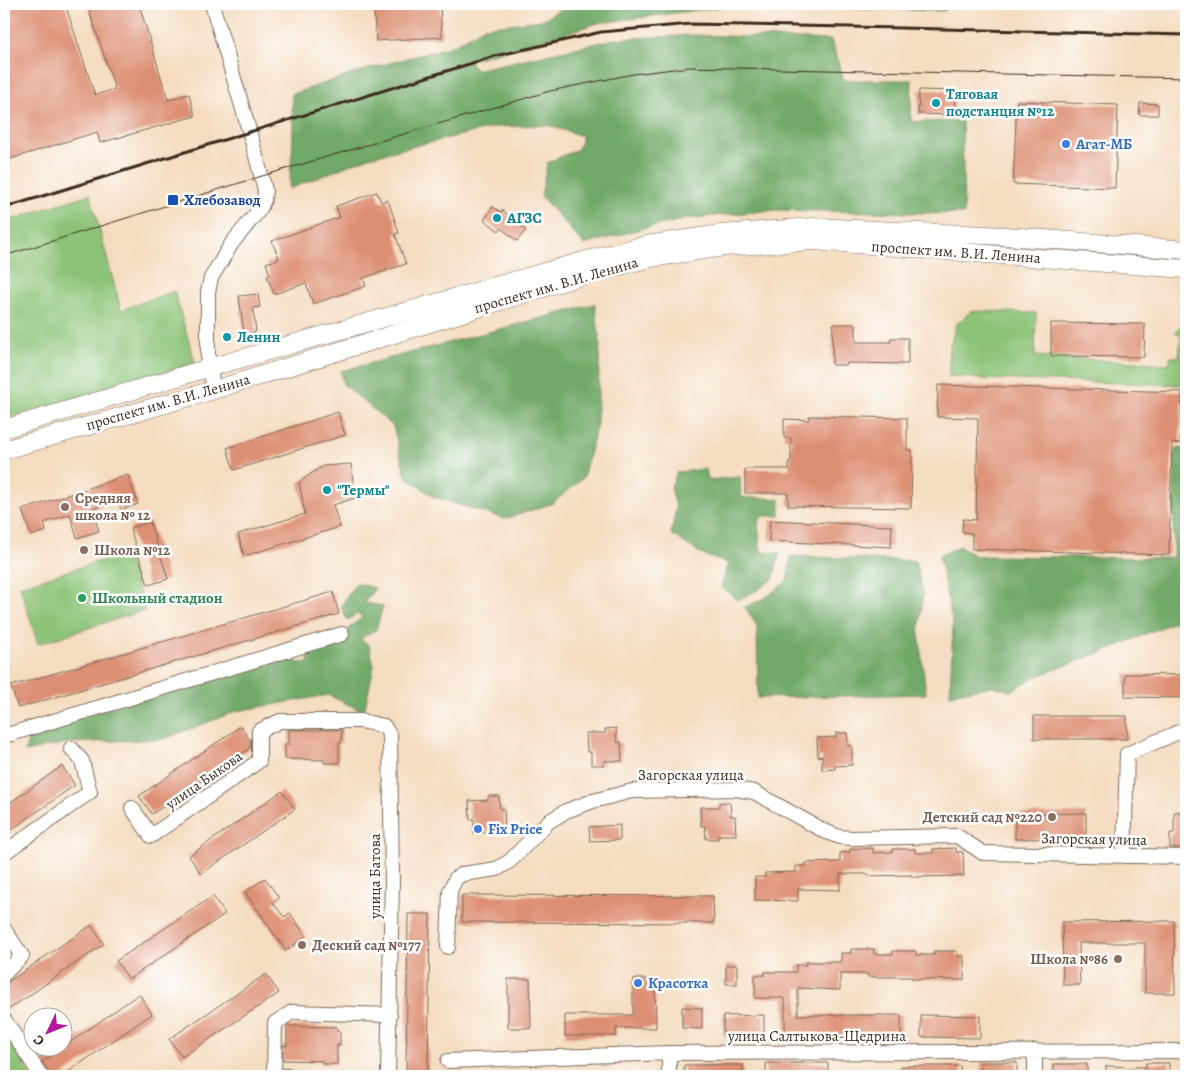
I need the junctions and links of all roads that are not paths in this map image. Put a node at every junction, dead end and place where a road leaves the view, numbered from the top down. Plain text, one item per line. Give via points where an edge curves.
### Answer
1 (212, 4) edge
2 (1186, 250) edge
3 (1186, 269) edge
4 (208, 368) junction
5 (214, 390) junction
6 (4, 429) edge
7 (4, 450) edge
8 (342, 634) dead end
9 (280, 721) joint
10 (1186, 729) edge
11 (4, 736) edge
12 (71, 748) dead end
13 (132, 808) dead end
14 (4, 853) edge
15 (1124, 856) junction
16 (1186, 857) edge
17 (4, 929) edge
18 (448, 947) dead end
19 (4, 974) edge
20 (390, 1015) junction
21 (4, 1019) edge
22 (1186, 1051) edge
23 (1035, 1052) junction
24 (669, 1053) junction
25 (448, 1061) dead end
26 (41, 1076) edge
27 (274, 1076) edge
28 (293, 1076) edge
29 (388, 1076) edge
30 (669, 1076) edge
31 (1035, 1076) edge

1 - 4 street via 265,190 260,209 232,243 211,278 208,292
2 - 4 main road, проспект им. В.И. Ленина via 1005,236 814,227 721,234 646,245 587,260
3 - 5 main road, проспект им. В.И. Ленина via 814,241 724,247 651,258 591,273
4 - 5 street
4 - 6 main road, проспект им. В.И. Ленина
5 - 7 main road, проспект им. В.И. Ленина
8 - 11 street
9 - 13 street, улица Быкова via 259,731 259,761 151,836
9 - 20 street, улица Батова via 361,721 384,726 390,736
10 - 15 street via 1127,754
12 - 14 street via 82,761 90,792
15 - 16 street, Загорская улица
15 - 18 street, Загорская улица via 983,854 957,836 851,838 824,831 754,792 736,789 632,791 593,800 566,811 548,822 510,861 496,869 456,878 450,891
17 - 19 street via 22,956
20 - 27 street via 292,1012 275,1023
20 - 29 street, улица Батова
21 - 26 street
22 - 23 street, улица Салтыкова-Щедрина
23 - 24 street, улица Салтыкова-Щедрина
23 - 31 street
24 - 25 street, улица Салтыкова-Щедрина
24 - 30 street
27 - 28 street

